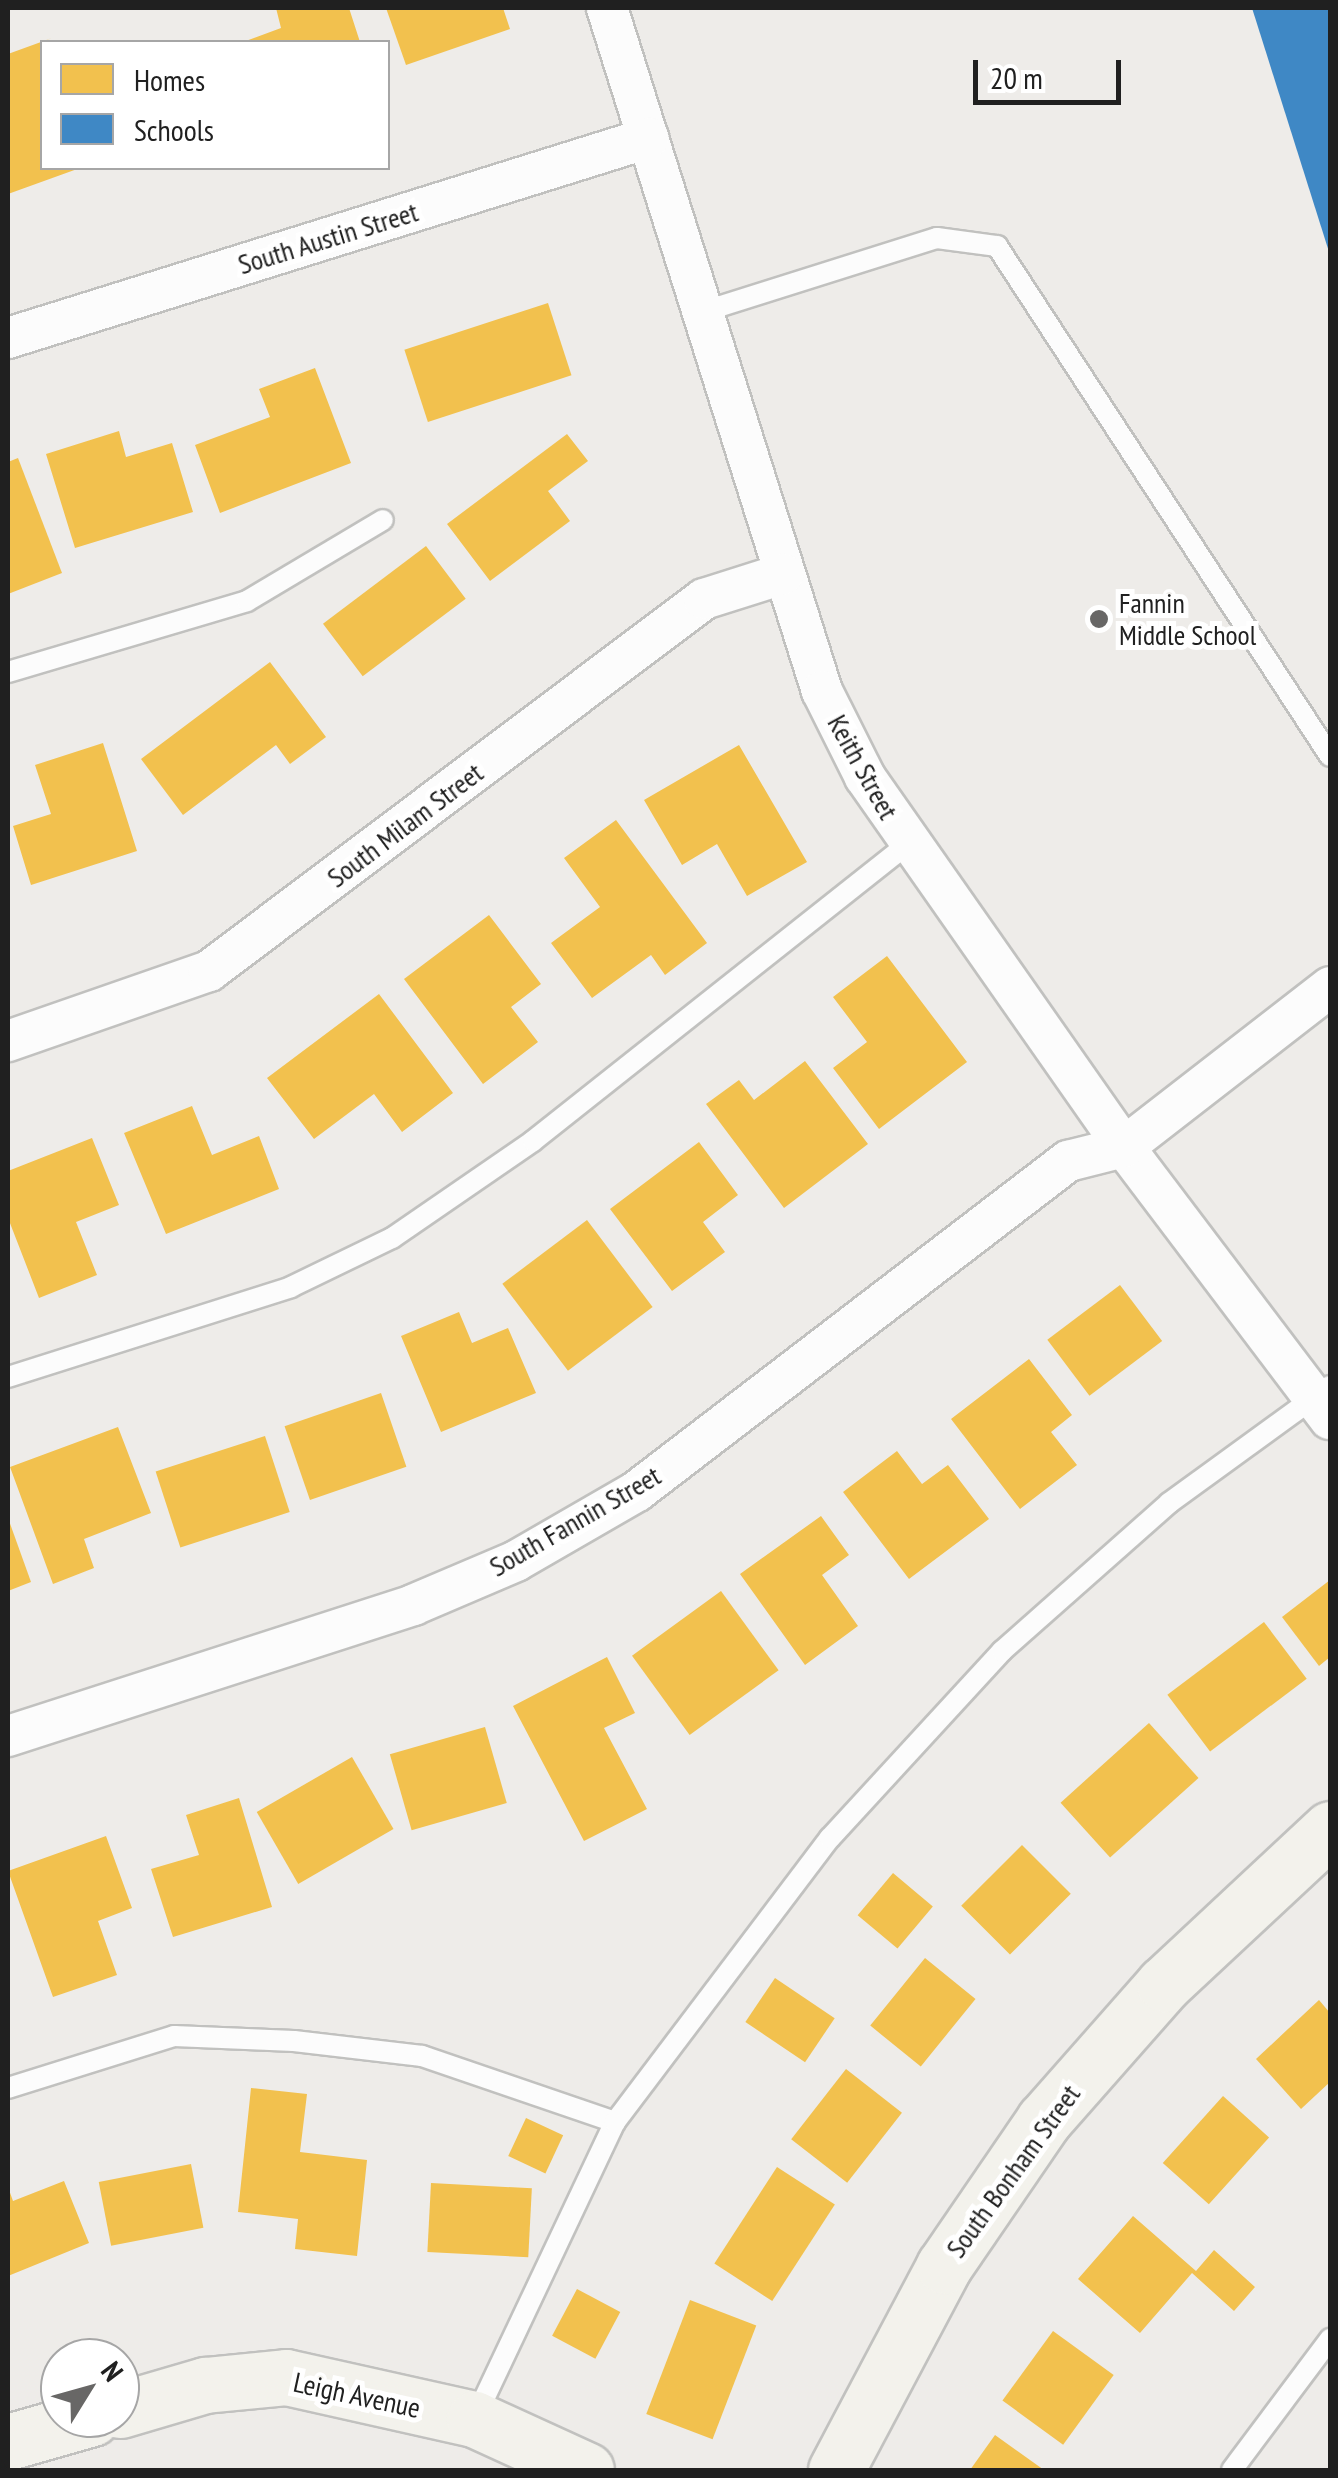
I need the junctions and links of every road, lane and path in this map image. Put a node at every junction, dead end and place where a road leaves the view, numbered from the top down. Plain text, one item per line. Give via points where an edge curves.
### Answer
1 (608, 8) edge
2 (648, 138) junction
3 (702, 312) junction
4 (8, 338) edge
5 (383, 520) dead end
6 (783, 574) junction
7 (8, 672) edge
8 (1330, 756) edge
9 (907, 844) junction
10 (1330, 987) edge
11 (8, 1041) edge
12 (1124, 1147) junction
13 (8, 1377) edge
14 (1325, 1401) edge
15 (8, 1736) edge
16 (1330, 1828) edge
17 (8, 2088) edge
18 (614, 2122) junction
19 (1330, 2339) edge
20 (140, 2404) edge
21 (474, 2420) junction
22 (40, 2433) edge
23 (8, 2442) edge
24 (586, 2470) edge
25 (836, 2470) edge
26 (1232, 2470) edge

1 - 2 street, Keith Street
2 - 3 street, Keith Street
2 - 4 street, South Austin Street
3 - 6 street, Keith Street
3 - 8 lane via 938,238 997,246
5 - 7 lane via 247,601
6 - 9 street, Keith Street via 822,691
6 - 11 street, South Milam Street via 704,599 208,971
9 - 12 street, Keith Street
9 - 13 lane via 533,1141 392,1238 291,1288
10 - 12 street
12 - 14 street, Keith Street
12 - 15 street, South Fannin Street via 1068,1162 637,1492 516,1562 414,1605
14 - 18 lane via 1168,1503 1002,1651 830,1838
16 - 25 street, South Bonham Street via 1164,1984 1044,2120 944,2266
17 - 18 lane via 174,2036 294,2040 422,2056
18 - 21 lane
19 - 26 lane
20 - 21 street, Leigh Avenue via 205,2386 286,2378
21 - 24 street, Leigh Avenue
22 - 23 street

